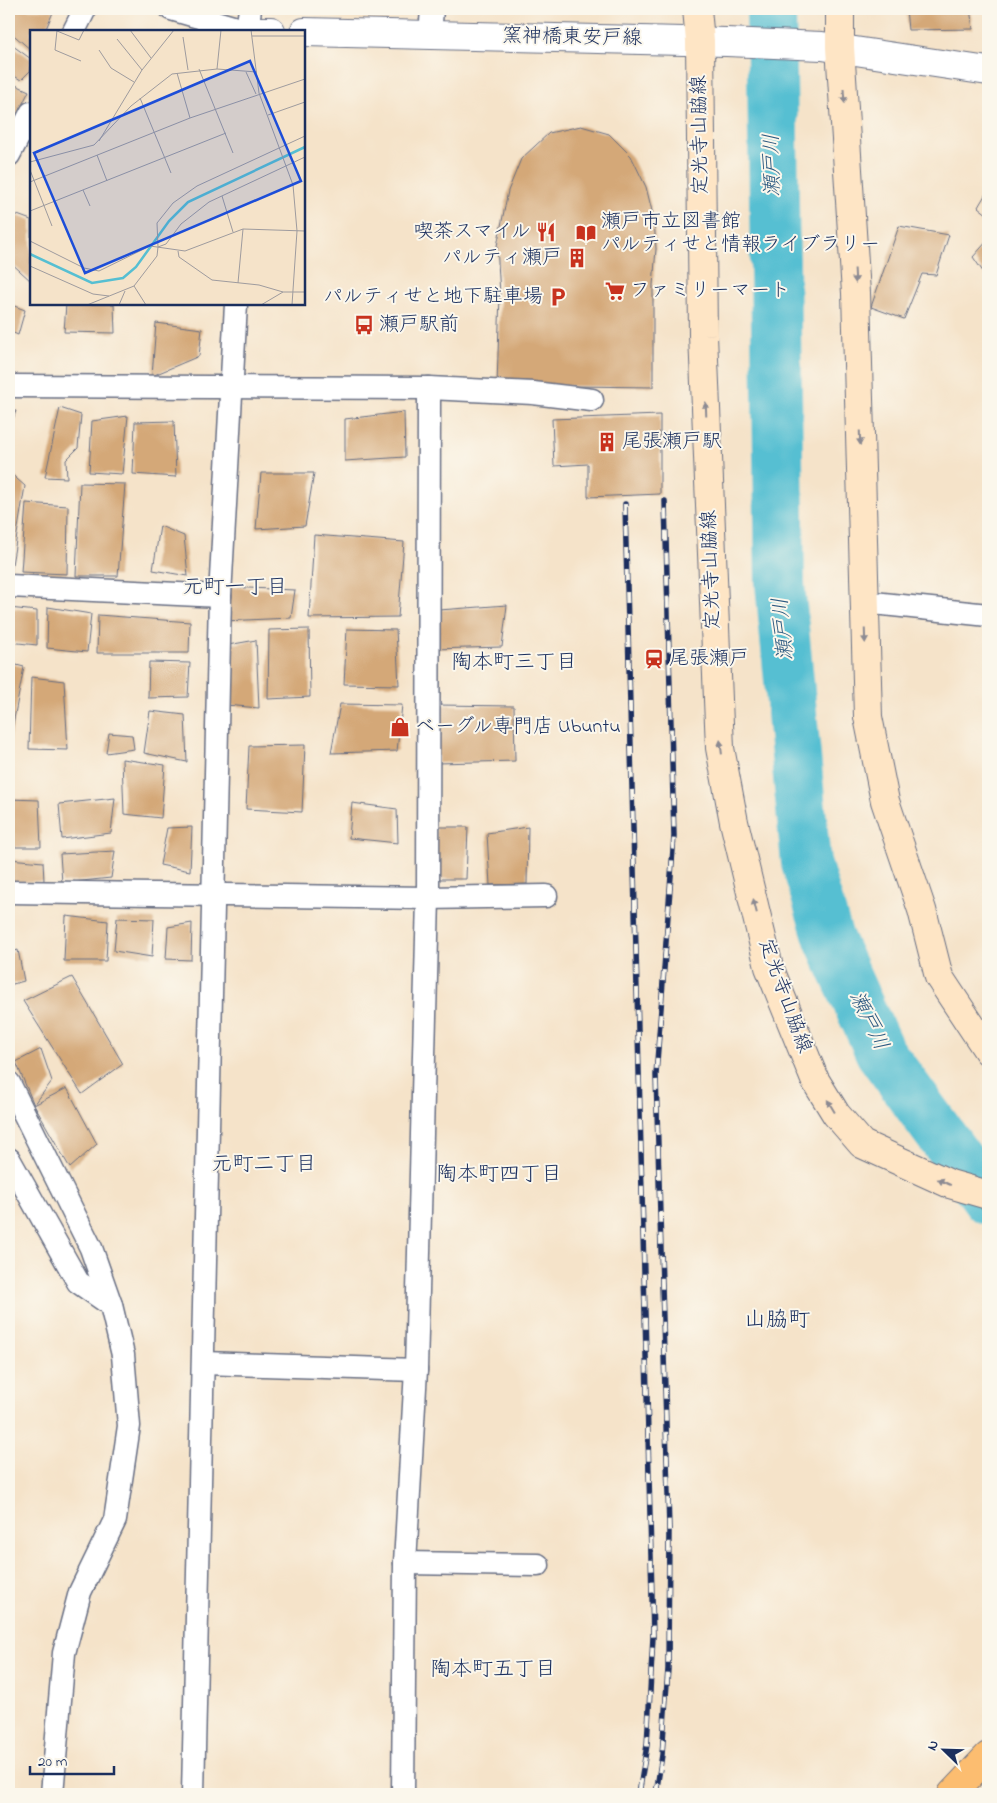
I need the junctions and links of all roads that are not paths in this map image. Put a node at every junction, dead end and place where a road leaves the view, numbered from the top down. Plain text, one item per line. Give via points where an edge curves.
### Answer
1 (85, 9) edge
2 (171, 9) edge
3 (250, 9) edge
4 (432, 9) edge
5 (697, 9) edge
6 (840, 9) edge
7 (74, 30) edge
8 (244, 30) edge
9 (247, 30) edge
10 (305, 32) edge
11 (430, 36) junction
12 (713, 41) junction
13 (831, 47) junction
14 (988, 71) edge
15 (30, 115) edge
16 (9, 156) edge
17 (236, 305) edge
18 (9, 386) edge
19 (232, 388) junction
20 (429, 388) junction
21 (592, 400) dead end
22 (9, 586) edge
23 (220, 596) junction
24 (864, 602) junction
25 (988, 615) edge
26 (9, 892) edge
27 (214, 894) junction
28 (546, 896) dead end
29 (428, 898) junction
30 (988, 1052) edge
31 (9, 1083) edge
32 (9, 1159) edge
33 (988, 1195) edge
34 (111, 1305) junction
35 (204, 1363) junction
36 (416, 1370) junction
37 (404, 1563) junction
38 (538, 1565) dead end
39 (988, 1756) edge
40 (52, 1794) edge
41 (193, 1794) edge
42 (403, 1794) edge
43 (952, 1794) edge

1 - 7 street
2 - 8 street
3 - 9 street
4 - 11 street
5 - 12 main road, 定光寺山脇線
6 - 13 main road
10 - 11 street, 窯神橋東安戸線
11 - 12 street, 窯神橋東安戸線
12 - 13 street, 窯神橋東安戸線
33 -> 12 main road, 定光寺山脇線 via 950,1184 862,1144 836,1114 815,1080 770,967 734,822 720,748 703,335
13 - 14 street, 窯神橋東安戸線
13 -> 24 main road via 856,293
15 - 16 street
17 - 19 street
18 - 19 street
19 - 20 street
19 - 23 street
20 - 21 street
20 - 29 street
22 - 23 street
23 - 27 street
24 - 25 street
24 -> 30 main road via 868,717 885,802 922,910 940,977
26 - 27 street
27 - 29 street
27 - 35 street
28 - 29 street
29 - 36 street
31 - 34 street via 91,1248
32 - 34 street via 78,1282
34 - 40 street via 123,1355 129,1426 115,1520 80,1592 64,1653
35 - 36 street
35 - 41 street
36 - 37 street
37 - 38 street
37 - 42 street
39 - 43 highway

